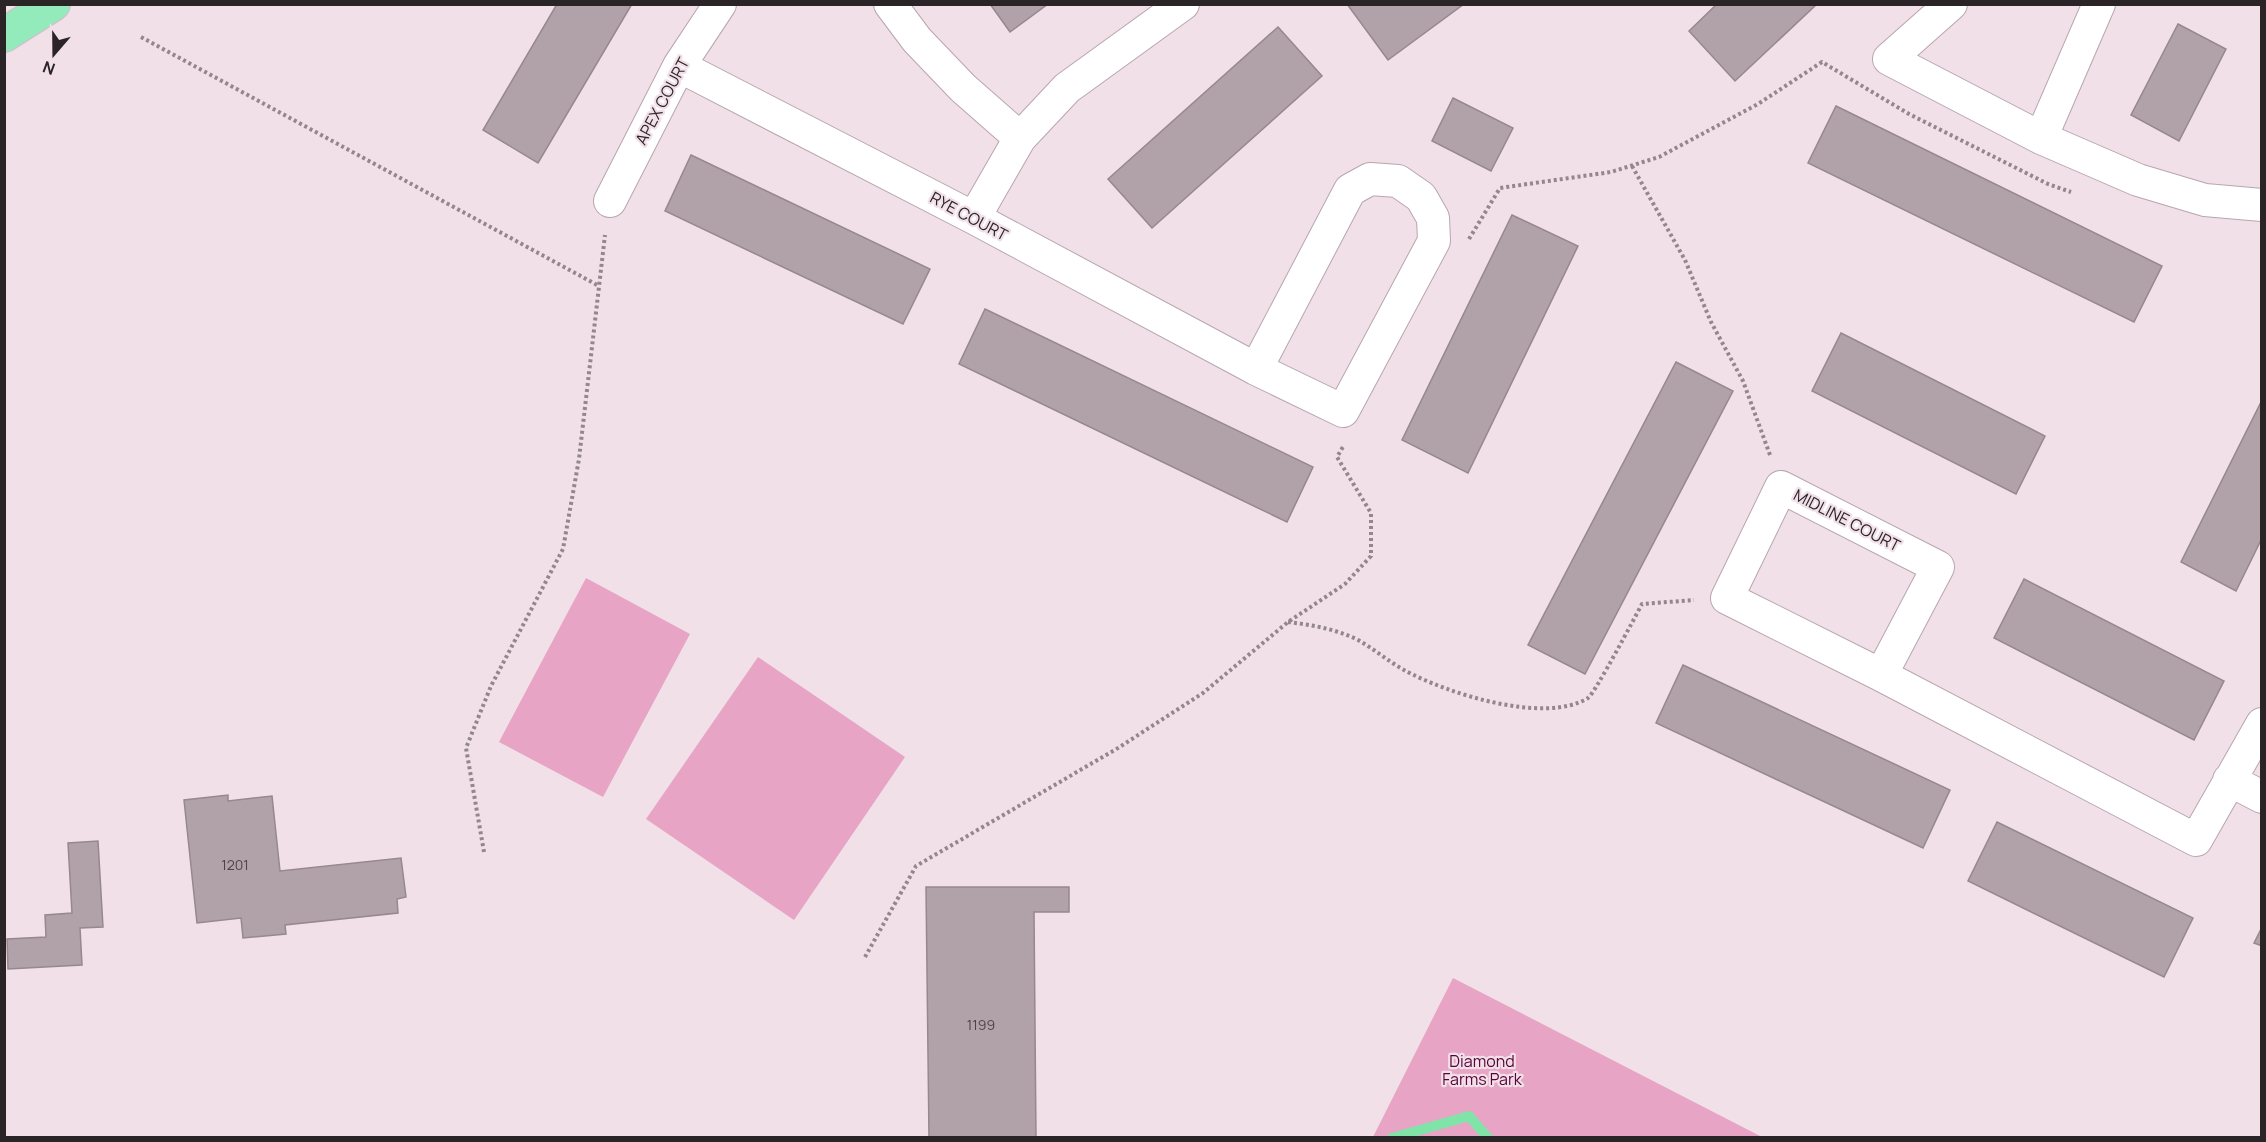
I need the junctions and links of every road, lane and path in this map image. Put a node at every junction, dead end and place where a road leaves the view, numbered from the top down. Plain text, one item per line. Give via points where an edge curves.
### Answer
1 (720, 4) edge
2 (890, 4) edge
3 (1183, 4) edge
4 (1951, 4) edge
5 (2099, 4) edge
6 (51, 5) edge
7 (4, 35) edge
8 (141, 36) dead end
9 (679, 66) junction
10 (1020, 138) junction
11 (2041, 138) junction
12 (1632, 166) junction
13 (2082, 196) dead end
14 (610, 201) joint
15 (2262, 205) edge
16 (974, 218) junction
17 (1464, 248) dead end
18 (598, 286) junction
19 (1256, 369) junction
20 (1349, 437) dead end
21 (1781, 487) junction
22 (1727, 598) junction
23 (1288, 622) junction
24 (1881, 675) junction
25 (2262, 724) edge
26 (2229, 780) junction
27 (2262, 797) edge
28 (484, 852) dead end
29 (865, 957) dead end

1 - 9 street, APEX COURT
2 - 10 street via 917,40 963,88
3 - 10 street via 1067,88
4 - 11 street via 1889,58
5 - 11 street
6 - 7 main road
8 - 18 path
9 - 14 street, APEX COURT
9 - 16 street, RYE COURT
10 - 16 street
11 - 15 street via 2138,180 2205,200
12 - 13 path via 1659,158 1758,104 1822,62 1909,114 2049,184
12 - 17 path via 1500,188
12 - 21 path via 1685,260 1711,322 1743,381
14 - 18 path
16 - 19 street, RYE COURT
18 - 28 path via 579,459 562,549 491,687 466,748
19 - 19 street, RYE COURT via 1343,411 1434,241 1433,218 1421,197 1398,181 1370,179 1350,190
20 - 23 path via 1337,457 1371,513 1371,556 1345,584
21 - 22 street, MIDLINE COURT
21 - 24 street, MIDLINE COURT via 1938,567
22 - 23 path via 1642,604 1590,697 1564,707 1513,707 1466,696 1406,670 1357,640 1319,626
22 - 24 street
23 - 29 path via 1203,693 1165,718 916,866
24 - 26 street via 2196,840
25 - 26 street
26 - 27 street

